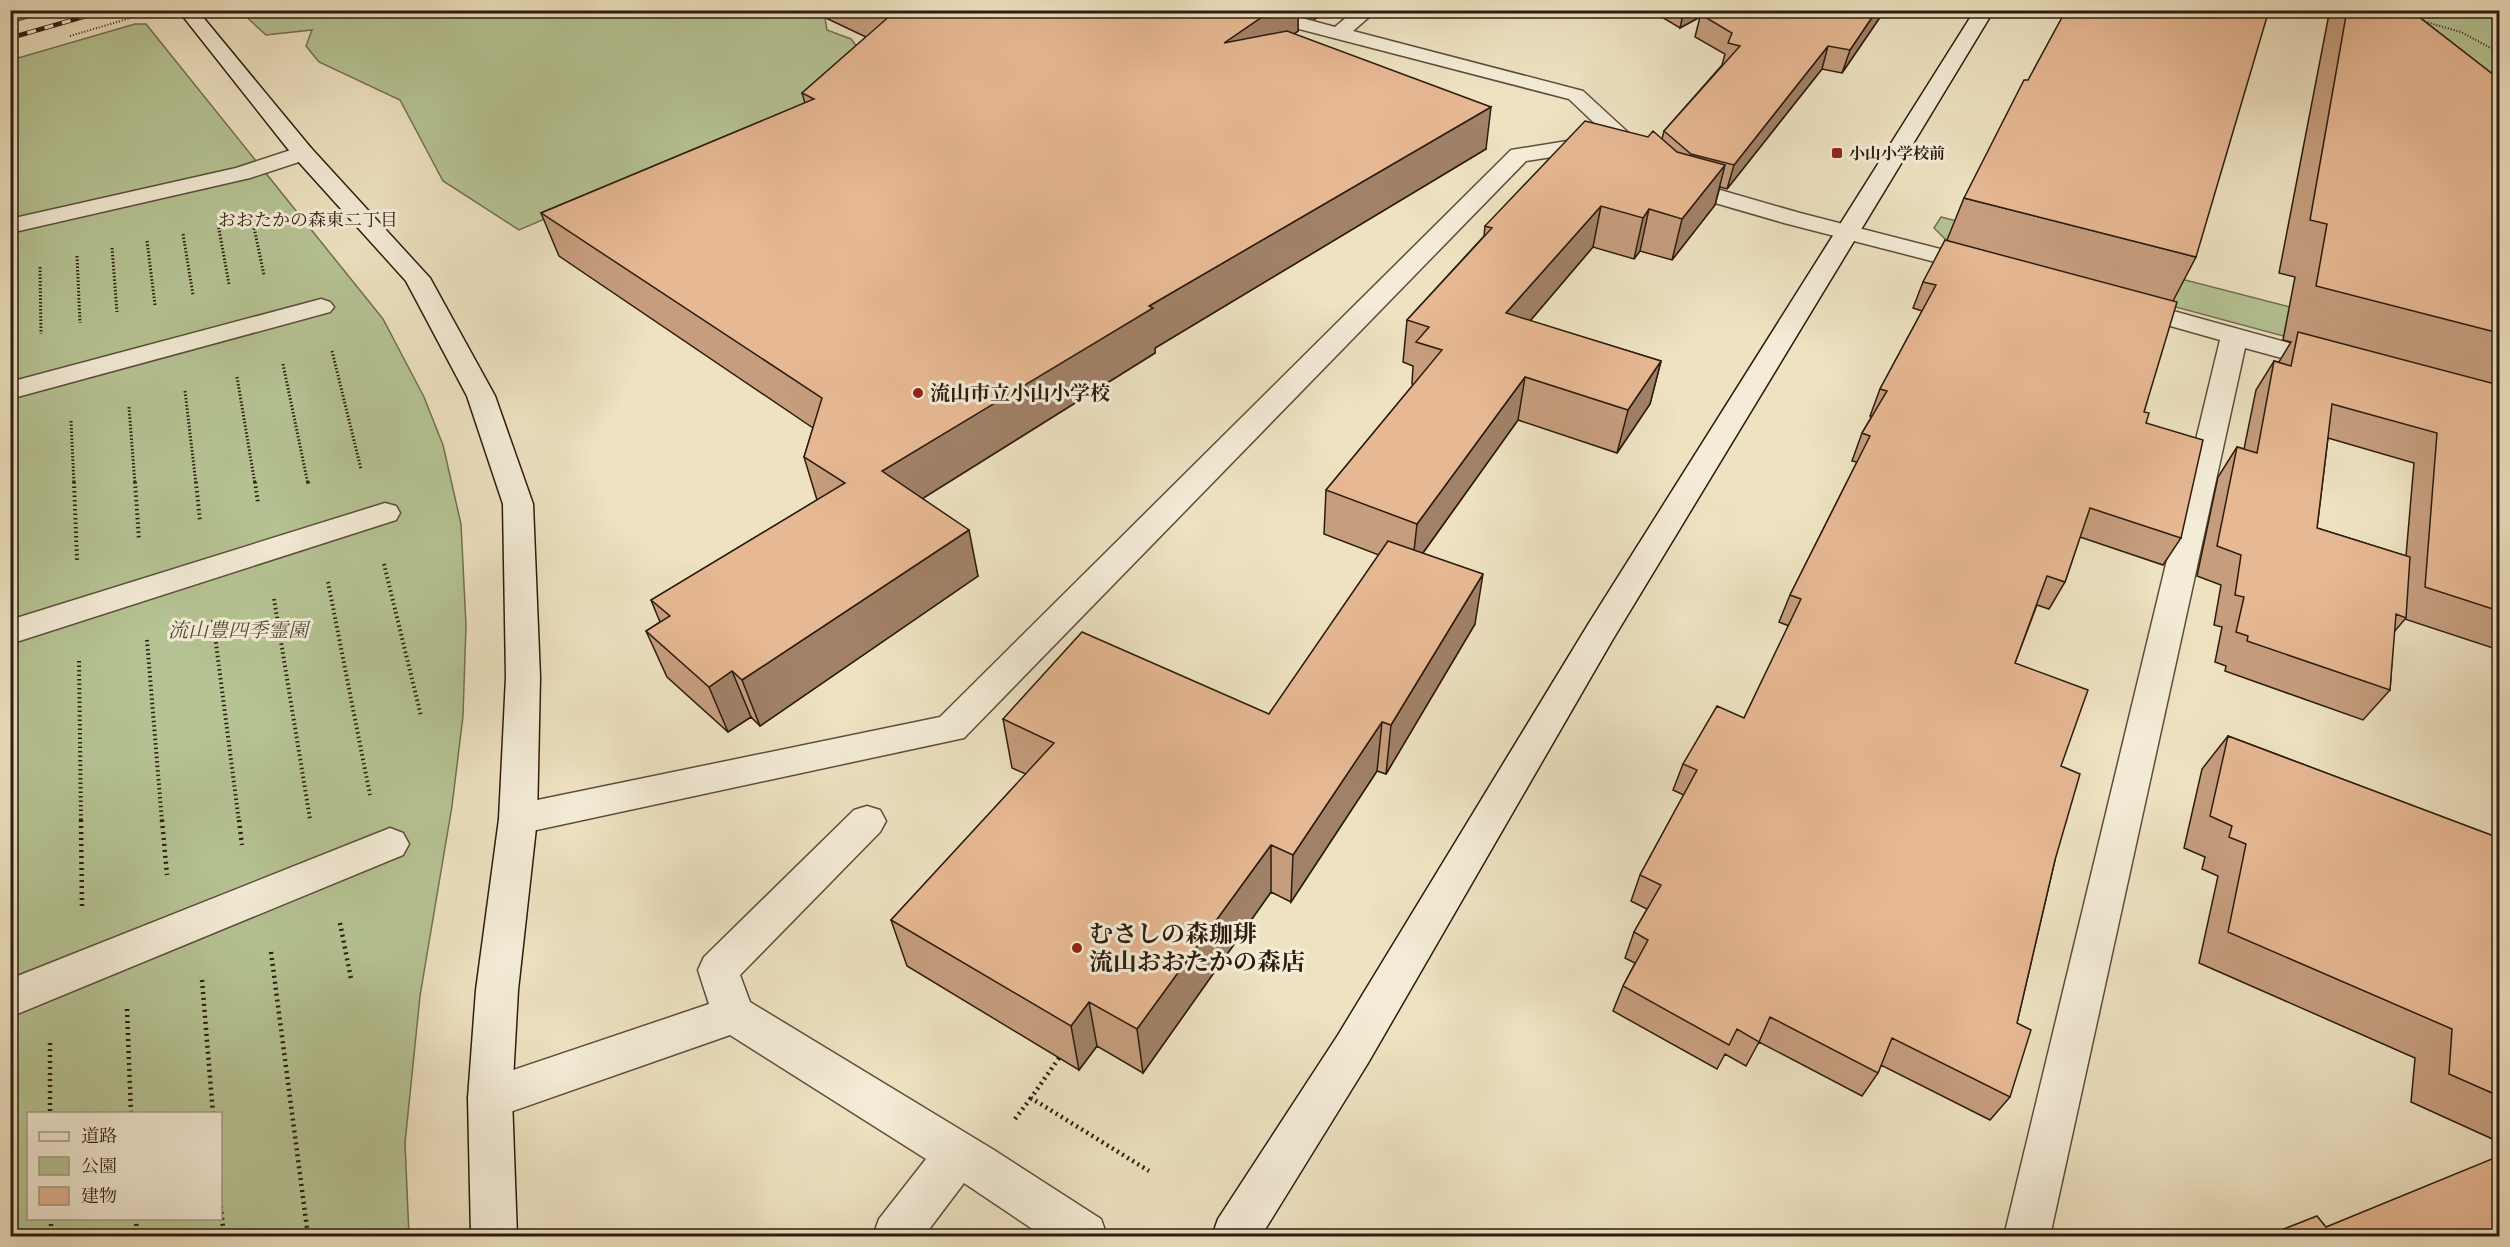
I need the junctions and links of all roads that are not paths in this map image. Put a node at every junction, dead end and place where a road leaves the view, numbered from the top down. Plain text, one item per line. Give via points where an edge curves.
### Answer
1 (32, 10) edge
2 (187, 10) edge
3 (1248, 10) edge
4 (1368, 10) edge
5 (1985, 10) edge
6 (10, 16) edge
7 (1339, 33) junction
8 (1623, 139) junction
9 (303, 153) junction
10 (10, 226) edge
11 (1848, 231) junction
12 (2003, 273) edge
13 (2107, 301) edge
14 (321, 307) dead end
15 (2234, 336) junction
16 (2349, 368) edge
17 (10, 391) edge
18 (385, 513) dead end
19 (10, 632) edge
20 (518, 819) junction
21 (867, 821) dead end
22 (385, 846) road end
23 (10, 998) edge
24 (734, 1015) junction
25 (490, 1098) junction
26 (957, 1154) junction
27 (494, 1236) edge
28 (896, 1236) edge
29 (1084, 1236) edge
30 (1235, 1236) edge
31 (2027, 1236) edge

1 - 6 street
2 - 9 street
3 - 7 street
4 - 7 street
5 - 11 street
7 - 8 street via 1576,95
8 - 11 street via 1676,184
8 - 20 street via 1519,155 951,728
9 - 10 street via 242,173
9 - 20 street via 417,278 481,396 518,504 523,676
11 - 12 street
11 - 30 street via 1601,631 1353,1049
13 - 15 street
14 - 17 street
15 - 16 street
15 - 31 street
18 - 19 street
20 - 25 street via 497,990
21 - 24 street via 718,970
22 - 23 street
24 - 25 street
24 - 26 street
25 - 27 street
26 - 28 street
26 - 29 street

